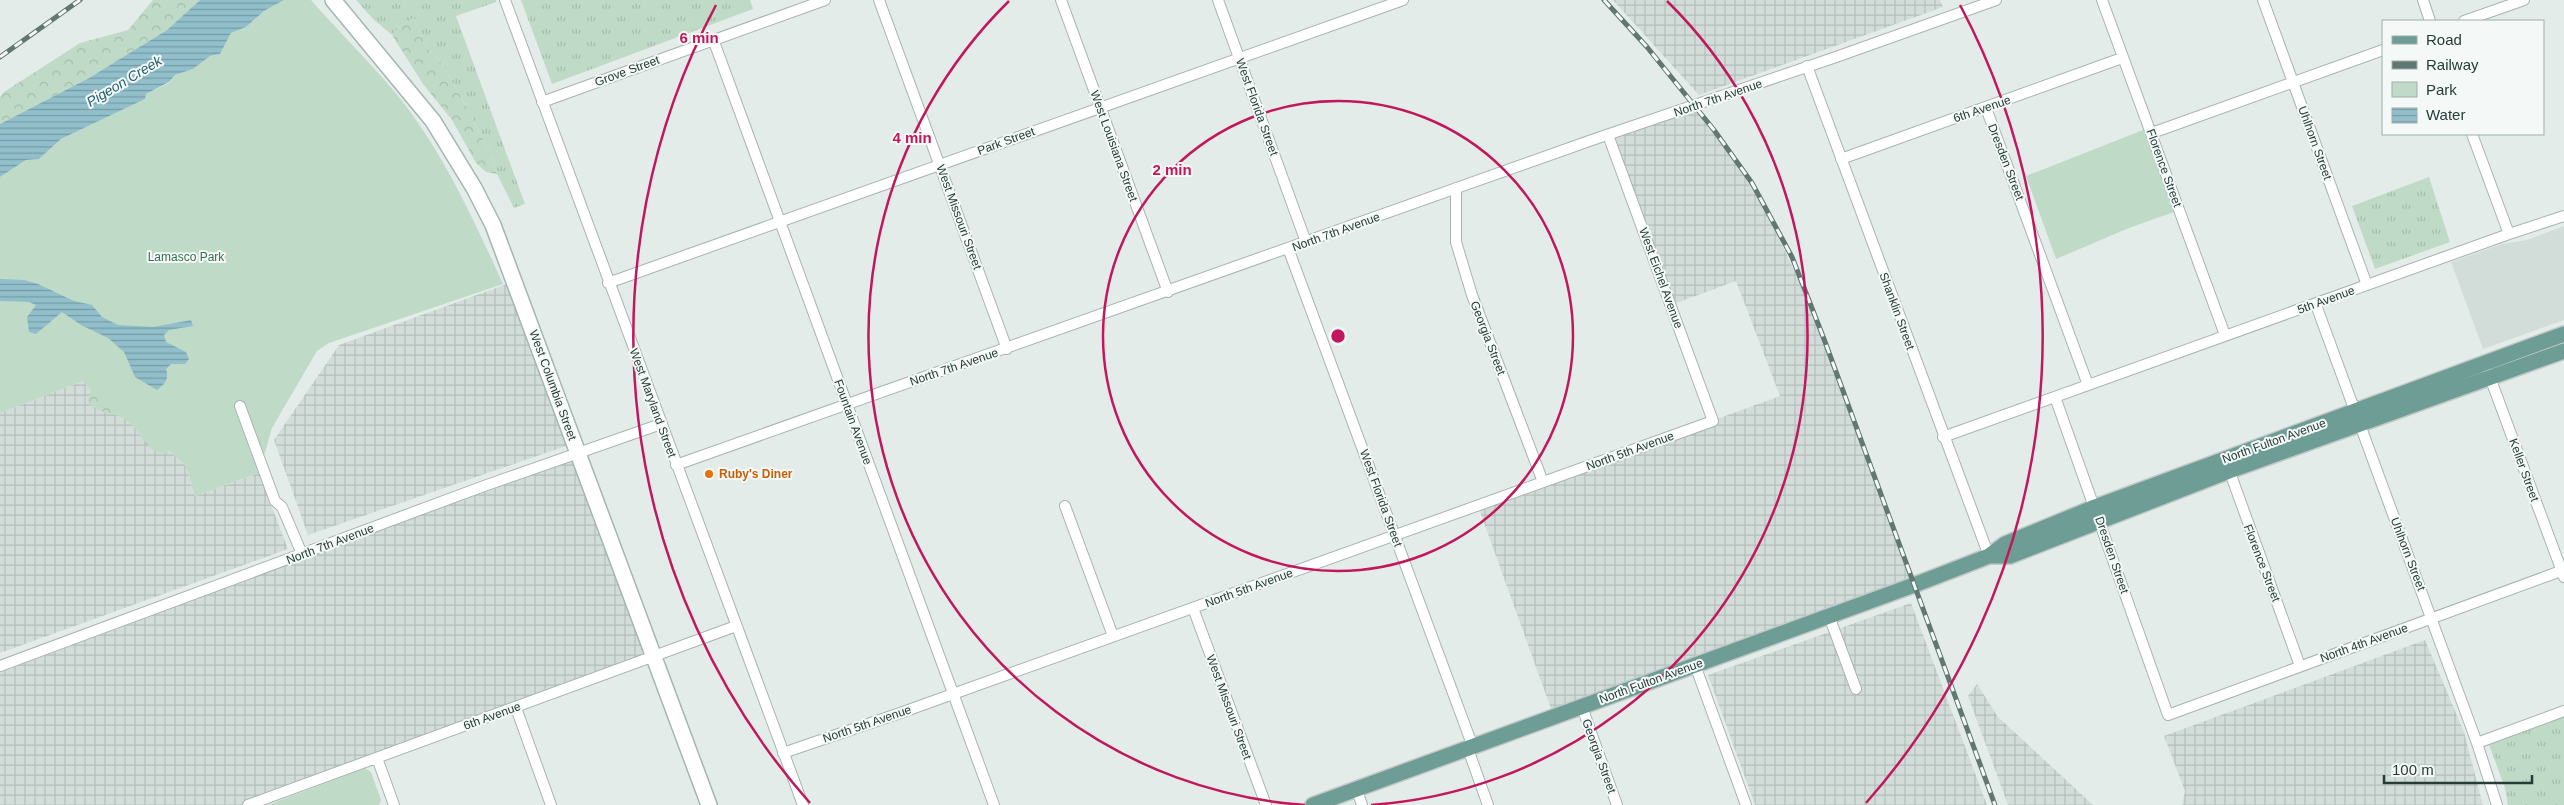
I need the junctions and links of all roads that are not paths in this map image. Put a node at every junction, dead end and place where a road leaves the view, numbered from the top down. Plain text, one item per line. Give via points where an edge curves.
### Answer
1 (333, 0) edge
2 (505, 0) edge
3 (825, 0) edge
4 (880, 0) edge
5 (1061, 0) edge
6 (1218, 0) edge
7 (1404, 0) edge
8 (1996, 0) edge
9 (2102, 0) edge
10 (2263, 0) edge
11 (2423, 0) edge
12 (2524, 0) edge
13 (2430, 20) edge
14 (2467, 20) edge
15 (713, 39) junction
16 (2382, 50) edge
17 (1239, 58) junction
18 (2122, 58) junction
19 (1807, 66) junction
20 (2292, 82) junction
21 (542, 102) junction
22 (1100, 107) junction
23 (1986, 108) junction
24 (2152, 133) junction
25 (1608, 135) junction
26 (2472, 135) edge
27 (1841, 159) junction
28 (940, 164) junction
29 (1456, 188) junction
30 (2564, 216) edge
31 (779, 222) junction
32 (2509, 234) junction
33 (1306, 242) junction
34 (1288, 248) junction
35 (608, 282) junction
36 (2367, 285) junction
37 (1168, 292) junction
38 (2316, 305) junction
39 (2564, 334) edge
40 (2225, 335) junction
41 (1007, 349) junction
42 (2564, 350) edge
43 (2488, 370) junction
44 (2088, 384) junction
45 (2054, 396) junction
46 (846, 405) junction
47 (240, 406) dead end
48 (2357, 418) junction
49 (1713, 421) joint
50 (661, 424) junction
51 (1943, 437) junction
52 (579, 454) junction
53 (2227, 465) junction
54 (676, 466) junction
55 (1543, 482) junction
56 (1065, 506) dead end
57 (2098, 513) junction
58 (1395, 536) junction
59 (302, 554) junction
60 (1989, 556) junction
61 (2563, 574) edge
62 (1193, 608) junction
63 (1829, 616) junction
64 (2432, 619) junction
65 (736, 626) junction
66 (1112, 636) junction
67 (653, 657) junction
68 (1695, 665) junction
69 (0, 666) edge
70 (2300, 666) junction
71 (1856, 689) dead end
72 (952, 692) junction
73 (1582, 707) junction
74 (516, 708) junction
75 (2564, 711) edge
76 (2168, 715) joint
77 (2477, 742) junction
78 (1470, 748) junction
79 (783, 752) junction
80 (377, 758) junction
81 (1357, 790) junction
82 (248, 805) edge
83 (394, 805) edge
84 (551, 805) edge
85 (709, 805) edge
86 (803, 805) edge
87 (994, 805) edge
88 (1266, 805) edge
89 (1313, 805) edge
90 (1362, 805) edge
91 (1488, 805) edge
92 (1617, 805) edge
93 (1746, 805) edge
94 (2497, 805) edge

1 - 52 main road, West Columbia Street via 433,121 474,188 502,246
2 - 21 street, West Maryland Street
3 - 15 street, Grove Street
4 - 28 street, West Missouri Street
5 - 22 street, West Louisiana Street
6 - 17 street, West Florida Street
7 - 17 street, Park Street
8 - 19 street, North 7th Avenue
9 - 18 street, Florence Street
10 - 20 street, Uhlhorn Street
11 - 13 street
12 - 14 street
15 - 21 street, Grove Street
15 - 31 street, Fountain Avenue
16 - 20 street
17 - 22 street, Park Street
17 - 33 street, West Florida Street
18 - 23 street, 6th Avenue
18 - 24 street, Florence Street
19 - 25 street, North 7th Avenue
19 - 27 street, Shanklin Street
20 - 24 street
20 - 36 street, Uhlhorn Street
21 - 35 street, West Maryland Street
22 - 28 street, Park Street
22 - 37 street, West Louisiana Street
23 - 27 street, 6th Avenue
23 - 44 street, Dresden Street
24 - 40 street, Florence Street
25 - 29 street, North 7th Avenue
25 - 49 street, West Eichel Avenue
26 - 32 street
27 - 51 street, Shanklin Street
28 - 31 street, Park Street
28 - 41 street, West Missouri Street
29 - 33 street, North 7th Avenue
29 - 55 street, Georgia Street via 1456,242 1472,295
30 - 32 street, 5th Avenue
31 - 35 street, Park Street
31 - 46 street, Fountain Avenue
32 - 36 street, 5th Avenue
33 - 34 street, North 7th Avenue
34 - 37 street, North 7th Avenue
34 - 58 street, West Florida Street
35 - 50 street, West Maryland Street
36 - 38 street, 5th Avenue
37 - 41 street, North 7th Avenue
38 - 40 street, 5th Avenue
38 - 48 street, Uhlhorn Street
39 - 43 main road, North Fulton Avenue
40 - 44 street, 5th Avenue
41 - 46 street, North 7th Avenue
42 - 43 main road, North Fulton Avenue
43 - 48 main road, North Fulton Avenue
43 - 61 street, Keller Street
44 - 45 street
45 - 51 street
45 - 57 street, Dresden Street
46 - 54 street, North 7th Avenue
46 - 72 street, Fountain Avenue
47 - 59 street via 275,501 282,507
48 - 53 main road, North Fulton Avenue
48 - 64 street, Uhlhorn Street
49 - 55 street, North 5th Avenue
50 - 52 street, North 7th Avenue
50 - 54 street, West Maryland Street
51 - 60 street, Shanklin Street
52 - 59 street, North 7th Avenue
52 - 67 main road, West Columbia Street
53 - 57 main road, North Fulton Avenue
53 - 70 street, Florence Street
54 - 65 street, West Maryland Street
55 - 58 street, North 5th Avenue
56 - 66 street
57 - 60 main road, North Fulton Avenue via 2004,544
57 - 76 street, Dresden Street
58 - 62 street, North 5th Avenue
58 - 78 street, West Florida Street
59 - 69 street, North 7th Avenue
60 - 63 main road, North Fulton Avenue
61 - 64 street, North 4th Avenue
62 - 66 street, North 5th Avenue
62 - 88 street, West Missouri Street
63 - 68 main road, North Fulton Avenue
63 - 71 street
64 - 70 street, North 4th Avenue
64 - 77 street, Uhlhorn Street
65 - 67 street, 6th Avenue
65 - 79 street, West Maryland Street
66 - 72 street, North 5th Avenue
67 - 74 street, 6th Avenue
67 - 85 main road, West Columbia Street
68 - 73 main road, North Fulton Avenue
68 - 93 street
70 - 76 street, North 4th Avenue
72 - 79 street, North 5th Avenue
72 - 87 street, Fountain Avenue
73 - 78 main road, North Fulton Avenue
73 - 92 street, Georgia Street
74 - 80 street, 6th Avenue
74 - 84 street
75 - 77 street
77 - 94 street, Uhlhorn Street
78 - 81 main road, North Fulton Avenue
78 - 91 street, West Florida Street
79 - 86 street, West Maryland Street
80 - 82 street, 6th Avenue
80 - 83 street
81 - 89 main road, North Fulton Avenue
81 - 90 street

